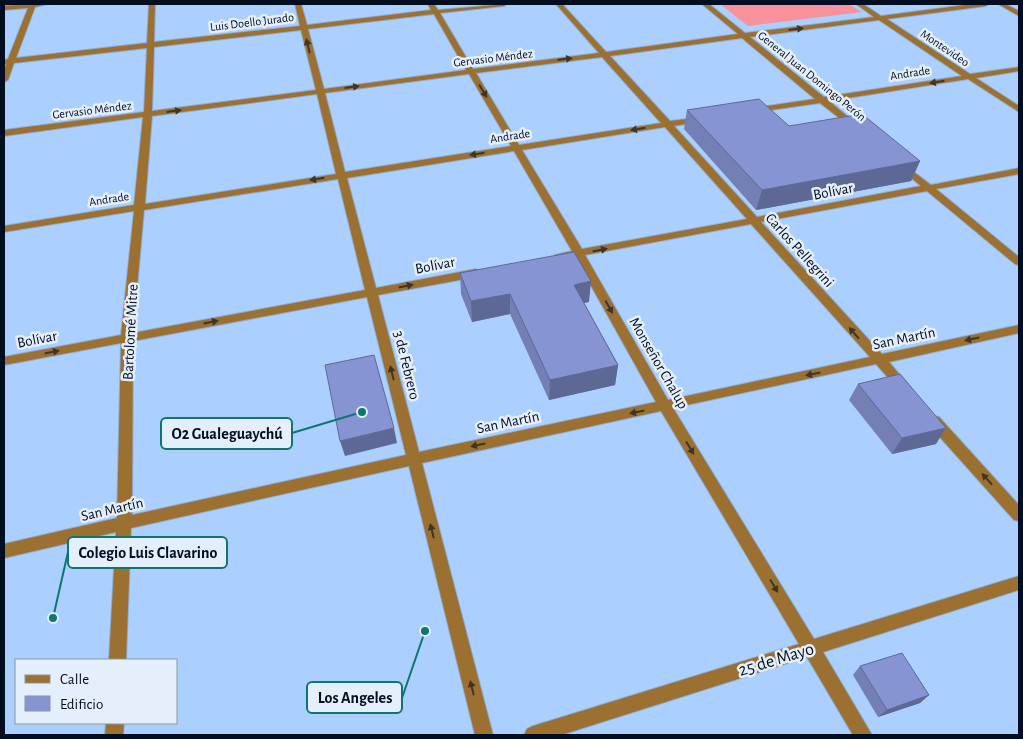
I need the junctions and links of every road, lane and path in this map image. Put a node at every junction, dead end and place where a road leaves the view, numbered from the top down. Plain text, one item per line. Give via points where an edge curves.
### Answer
1 (32, 4) edge
2 (45, 4) edge
3 (152, 4) edge
4 (298, 4) edge
5 (504, 4) edge
6 (559, 4) edge
7 (704, 4) edge
8 (859, 4) edge
9 (986, 4) edge
10 (1001, 4) edge
11 (4, 8) edge
12 (434, 8) edge
13 (1019, 14) edge
14 (880, 18) junction
15 (304, 27) junction
16 (744, 36) junction
17 (150, 45) junction
18 (605, 54) junction
19 (7, 62) edge
20 (1019, 69) edge
21 (472, 72) junction
22 (968, 77) junction
23 (4, 80) edge
24 (320, 92) junction
25 (822, 100) junction
26 (1019, 110) edge
27 (744, 112) edge
28 (148, 114) junction
29 (715, 117) edge
30 (667, 124) junction
31 (859, 131) edge
32 (4, 133) edge
33 (516, 148) junction
34 (898, 162) edge
35 (1019, 171) edge
36 (341, 175) junction
37 (929, 188) junction
38 (139, 207) junction
39 (754, 221) junction
40 (4, 229) edge
41 (579, 254) junction
42 (550, 259) edge
43 (1019, 262) edge
44 (484, 271) edge
45 (371, 292) junction
46 (1019, 329) edge
47 (127, 338) junction
48 (879, 360) junction
49 (4, 361) edge
50 (912, 397) edge
51 (665, 406) junction
52 (926, 412) edge
53 (414, 458) junction
54 (1019, 516) edge
55 (124, 523) junction
56 (4, 551) edge
57 (1019, 583) edge
58 (812, 648) junction
59 (117, 659) edge
60 (484, 735) edge
61 (533, 735) edge
62 (863, 735) edge

1 - 2 street
1 - 11 street
1 - 19 street
3 - 17 street, Bartolomé Mitre
4 - 15 street, 3 de Febrero
5 - 12 street, Luis Doello Jurado
6 - 18 street, Carlos Pellegrini
7 - 16 street, General Juan Domingo Perón
8 - 14 street, Montevideo
9 - 14 street, Gervasio Méndez
10 - 13 street
12 - 15 street, Luis Doello Jurado
12 - 21 street, Monseñor Chalup
16 -> 14 street, Gervasio Méndez
14 - 22 street, Montevideo
15 - 17 street, Luis Doello Jurado
24 -> 15 street, 3 de Febrero
16 - 18 street, Gervasio Méndez
16 - 25 street, General Juan Domingo Perón
17 - 19 street, Luis Doello Jurado
17 - 28 street, Bartolomé Mitre
21 -> 18 street, Gervasio Méndez
18 - 30 street, Carlos Pellegrini
19 - 23 street
20 - 22 street, Andrade
24 -> 21 street, Gervasio Méndez
21 -> 33 street, Monseñor Chalup
22 -> 25 street, Andrade
22 - 26 street, Montevideo
28 -> 24 street, Gervasio Méndez
24 - 36 street, 3 de Febrero
25 - 27 street, Andrade
25 - 31 street, General Juan Domingo Perón
28 - 32 street, Gervasio Méndez
28 - 38 street, Bartolomé Mitre
29 - 30 street, Andrade
30 -> 33 street, Andrade
30 - 39 street, Carlos Pellegrini
33 -> 36 street, Andrade
33 - 41 street, Monseñor Chalup
34 - 37 street
35 - 37 street, Bolívar
36 -> 38 street, Andrade
36 - 45 street, 3 de Febrero
37 - 39 street, Bolívar
37 - 43 street
38 - 40 street, Andrade
38 - 47 street, Bartolomé Mitre
41 -> 39 street, Bolívar
48 -> 39 street, Carlos Pellegrini
41 - 42 street, Bolívar
41 -> 51 street, Monseñor Chalup
45 -> 44 street, Bolívar
47 -> 45 street, Bolívar
53 -> 45 street, 3 de Febrero
46 -> 48 street, San Martín
49 -> 47 street, Bolívar
47 - 55 street, Bartolomé Mitre
48 - 50 street, Carlos Pellegrini
48 -> 51 street, San Martín
51 -> 53 street, San Martín
51 -> 58 street, Monseñor Chalup
54 -> 52 street
53 - 55 street, San Martín
60 -> 53 street, 3 de Febrero
55 - 56 street, San Martín
55 - 59 street, Bartolomé Mitre
57 - 58 street, 25 de Mayo
58 - 61 street, 25 de Mayo
58 - 62 street, Monseñor Chalup

